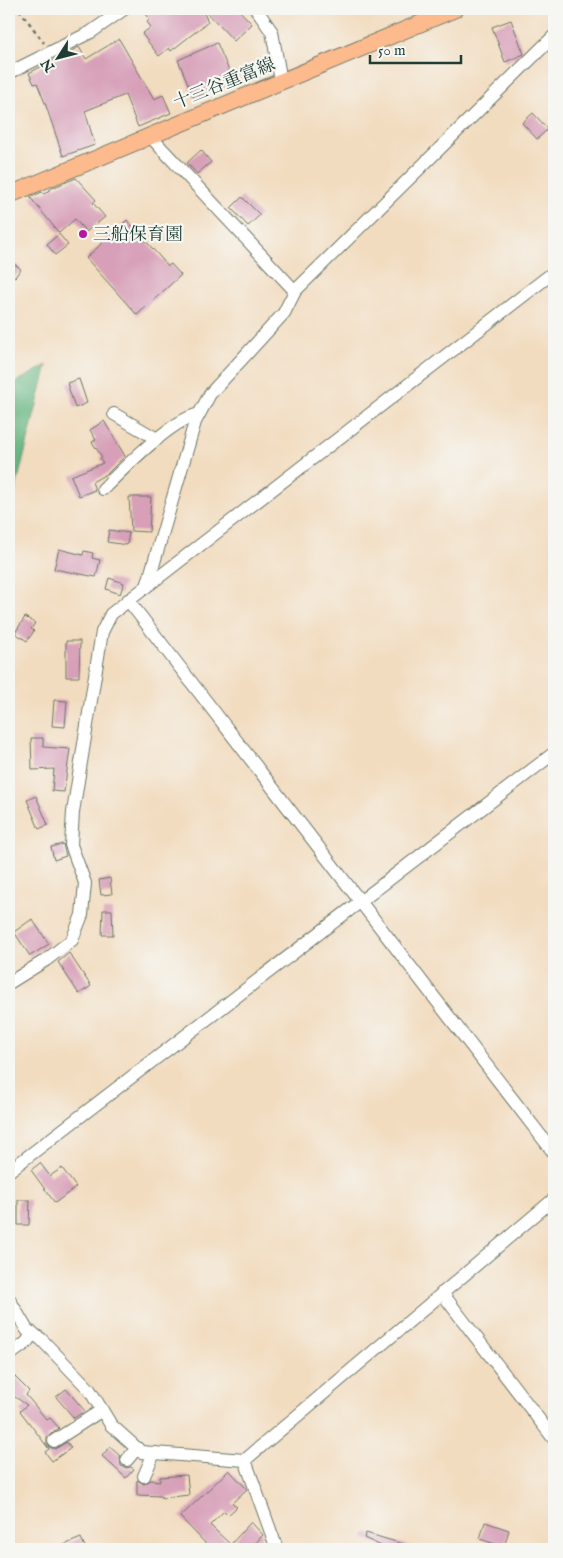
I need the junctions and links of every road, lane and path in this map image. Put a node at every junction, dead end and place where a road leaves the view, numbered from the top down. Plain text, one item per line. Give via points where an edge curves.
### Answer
1 (19, 9) edge
2 (124, 9) edge
3 (256, 9) edge
4 (455, 9) edge
5 (554, 36) edge
6 (51, 52) junction
7 (9, 73) edge
8 (281, 81) junction
9 (149, 135) junction
10 (9, 195) edge
11 (554, 272) edge
12 (295, 291) junction
13 (114, 414) dead end
14 (199, 414) junction
15 (157, 439) junction
16 (103, 489) dead end
17 (148, 584) junction
18 (128, 600) junction
19 (554, 753) edge
20 (359, 901) junction
21 (9, 983) edge
22 (554, 1154) edge
23 (9, 1171) edge
24 (554, 1199) edge
25 (442, 1293) junction
26 (9, 1299) edge
27 (33, 1333) junction
28 (9, 1355) edge
29 (102, 1410) junction
30 (554, 1438) edge
31 (54, 1441) dead end
32 (137, 1448) junction
33 (154, 1453) junction
34 (127, 1460) dead end
35 (244, 1460) junction
36 (144, 1476) dead end
37 (272, 1547) edge

1 - 6 path
2 - 6 street via 91,32
3 - 8 street via 272,32
4 - 8 main road, 十三谷重富線
5 - 12 street
6 - 7 street
8 - 9 main road, 十三谷重富線
9 - 10 main road, 十三谷重富線
9 - 12 street
11 - 17 street
12 - 14 street via 284,313 210,394
13 - 15 street
14 - 15 street via 190,416
14 - 17 street
15 - 16 street
17 - 18 street
18 - 20 street
18 - 21 street via 111,614 102,632 73,812 71,845 85,883 82,915 72,940
19 - 20 street
20 - 22 street
20 - 23 street
24 - 25 street
25 - 30 street
25 - 35 street
26 - 27 street via 27,1330
27 - 28 street via 26,1344
27 - 29 street via 89,1389
29 - 31 street
29 - 32 street via 111,1425
32 - 33 street via 141,1452
32 - 34 street
33 - 35 street
33 - 36 street
35 - 37 street

